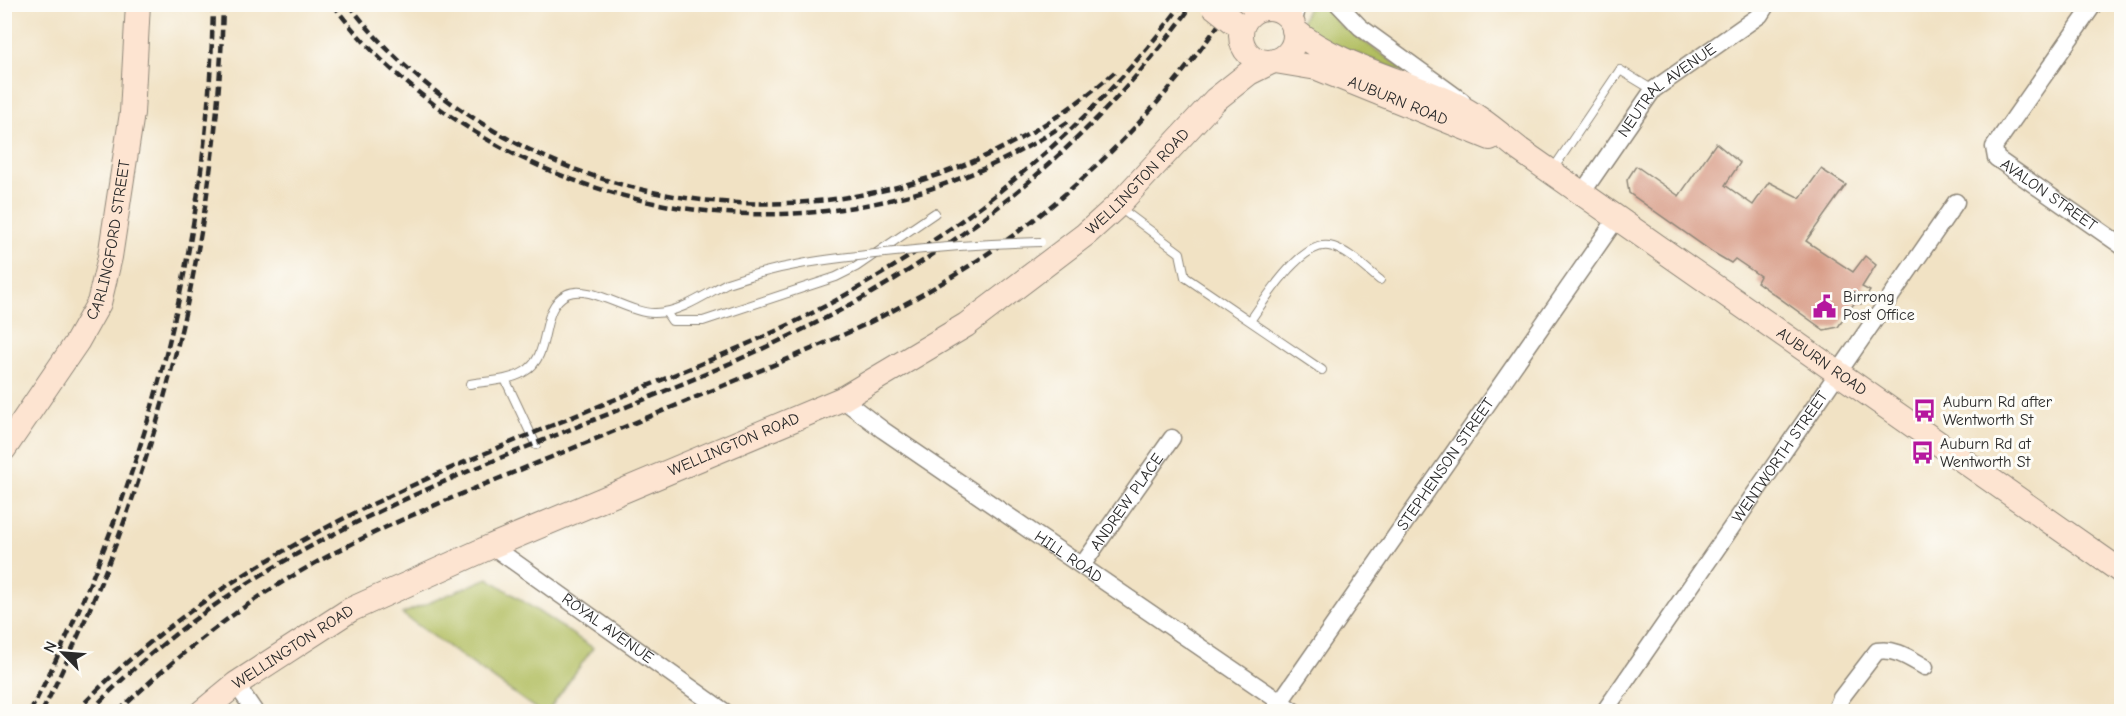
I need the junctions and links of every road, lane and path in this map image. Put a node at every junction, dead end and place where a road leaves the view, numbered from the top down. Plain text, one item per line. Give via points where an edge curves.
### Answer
1 (138, 4) edge
2 (1211, 4) edge
3 (1338, 4) edge
4 (1767, 4) edge
5 (2094, 4) edge
6 (1249, 17) edge
7 (1295, 20) edge
8 (1273, 61) junction
9 (1653, 90) junction
10 (1215, 100) junction
11 (1487, 122) junction
12 (1520, 150) junction
13 (1551, 172) junction
14 (1582, 193) junction
15 (1956, 202) dead end
16 (1117, 206) junction
17 (935, 213) dead end
18 (1617, 218) junction
19 (2121, 246) edge
20 (1049, 250) junction
21 (1380, 280) dead end
22 (666, 312) junction
23 (1250, 321) junction
24 (1322, 369) dead end
25 (1837, 371) junction
26 (505, 379) junction
27 (470, 384) dead end
28 (842, 399) junction
29 (1172, 438) dead end
30 (536, 445) dead end
31 (4, 449) edge
32 (492, 546) junction
33 (1083, 564) junction
34 (2121, 572) edge
35 (1925, 667) dead end
36 (236, 684) junction
37 (1277, 706) edge
38 (202, 711) edge
39 (255, 711) edge
40 (725, 711) edge
41 (1295, 711) edge
42 (1604, 711) edge
43 (1834, 711) edge

1 - 31 main road, CARLINGFORD STREET via 132,113 99,303
2 - 6 main road, bridge
3 - 11 street, AUBURN ROAD via 1353,21
4 - 9 street, NEUTRAL AVENUE via 1760,15
5 - 19 street, AVALON STREET via 1994,147 1996,158
6 - 7 main road via 1279,11
6 - 8 main road via 1250,56
6 - 10 main road, WELLINGTON ROAD via 1236,61
7 - 8 main road via 1291,49
7 - 11 main road, AUBURN ROAD via 1321,49 1453,103
8 - 10 main road, WELLINGTON ROAD
8 - 12 main road, AUBURN ROAD via 1326,72
9 - 13 lane via 1620,70
9 - 14 street, NEUTRAL AVENUE
10 - 16 main road, WELLINGTON ROAD
11 - 12 main road, AUBURN ROAD
12 - 13 main road, AUBURN ROAD
13 - 14 main road, AUBURN ROAD
14 - 18 main road, AUBURN ROAD
15 - 25 street, WENTWORTH STREET
16 - 20 main road, WELLINGTON ROAD
16 - 23 lane via 1180,253 1185,277
17 - 22 lane via 836,277 703,321 672,321
18 - 25 main road, AUBURN ROAD
18 - 37 street, STEPHENSON STREET
20 - 22 lane, bridge via 974,243 808,261 766,270
20 - 28 main road, WELLINGTON ROAD via 966,325
21 - 23 lane via 1344,253 1329,246 1316,248 1283,277
22 - 26 lane via 642,313 584,292 567,294 553,309 537,361 526,371
23 - 24 lane
25 - 34 main road, AUBURN ROAD
25 - 42 street, WENTWORTH STREET
26 - 27 lane
26 - 30 lane
28 - 32 main road, WELLINGTON ROAD
28 - 33 street, HILL ROAD
29 - 33 street, ANDREW PLACE
32 - 36 main road, WELLINGTON ROAD via 350,610
32 - 40 street, ROYAL AVENUE
33 - 37 street, HILL ROAD
35 - 43 street via 1888,649 1877,651
36 - 38 main road, WELLINGTON ROAD
36 - 39 street
37 - 41 street, HILL ROAD

